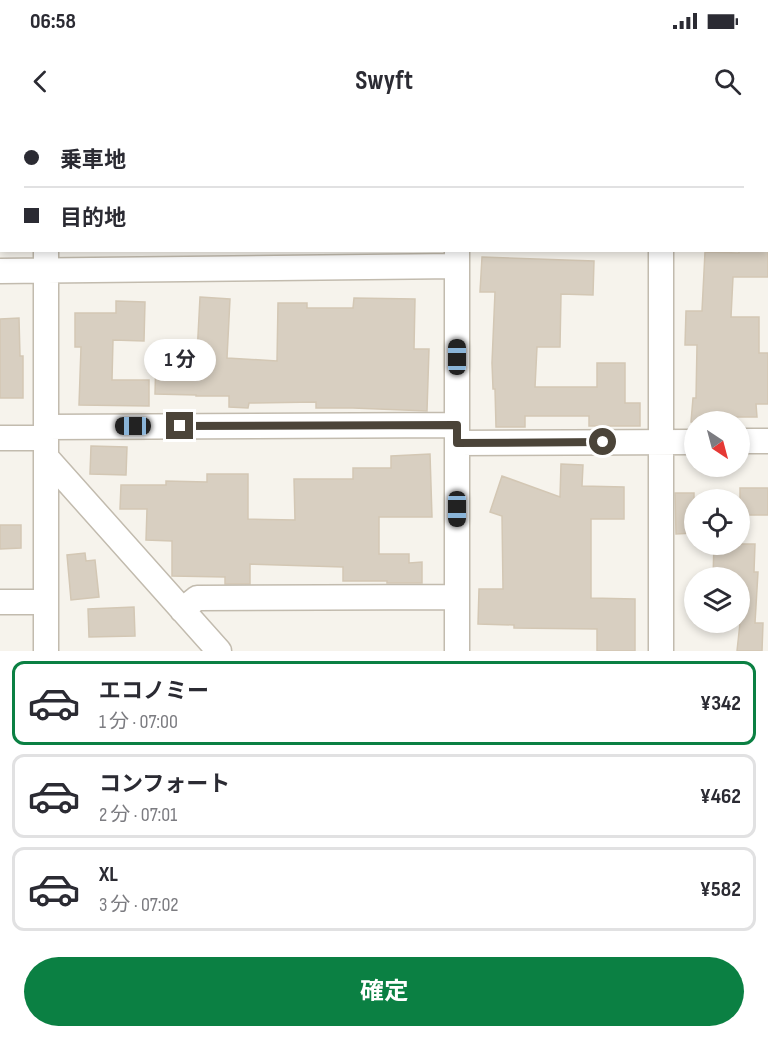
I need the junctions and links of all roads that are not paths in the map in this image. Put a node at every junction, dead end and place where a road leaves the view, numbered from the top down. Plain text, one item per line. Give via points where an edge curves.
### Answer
1 (661, 252) edge
2 (457, 258) edge
3 (46, 261) edge
4 (0, 271) edge
5 (457, 434) junction
6 (0, 438) edge
7 (46, 441) junction
8 (750, 441) edge
9 (768, 441) edge
10 (661, 442) junction
11 (684, 442) edge
12 (457, 597) junction
13 (0, 602) edge
14 (46, 602) junction
15 (183, 610) junction
16 (46, 651) edge
17 (219, 651) edge
18 (457, 651) edge
19 (661, 651) edge

1 - 10 street
2 - 3 street
2 - 5 street
3 - 4 street
3 - 7 street
5 - 7 street
5 - 10 street
5 - 12 street
6 - 7 street
7 - 14 street
7 - 15 street
8 - 9 street
10 - 11 street
10 - 19 street
12 - 15 street via 197,598
12 - 18 street
13 - 14 street
14 - 16 street
15 - 17 street

